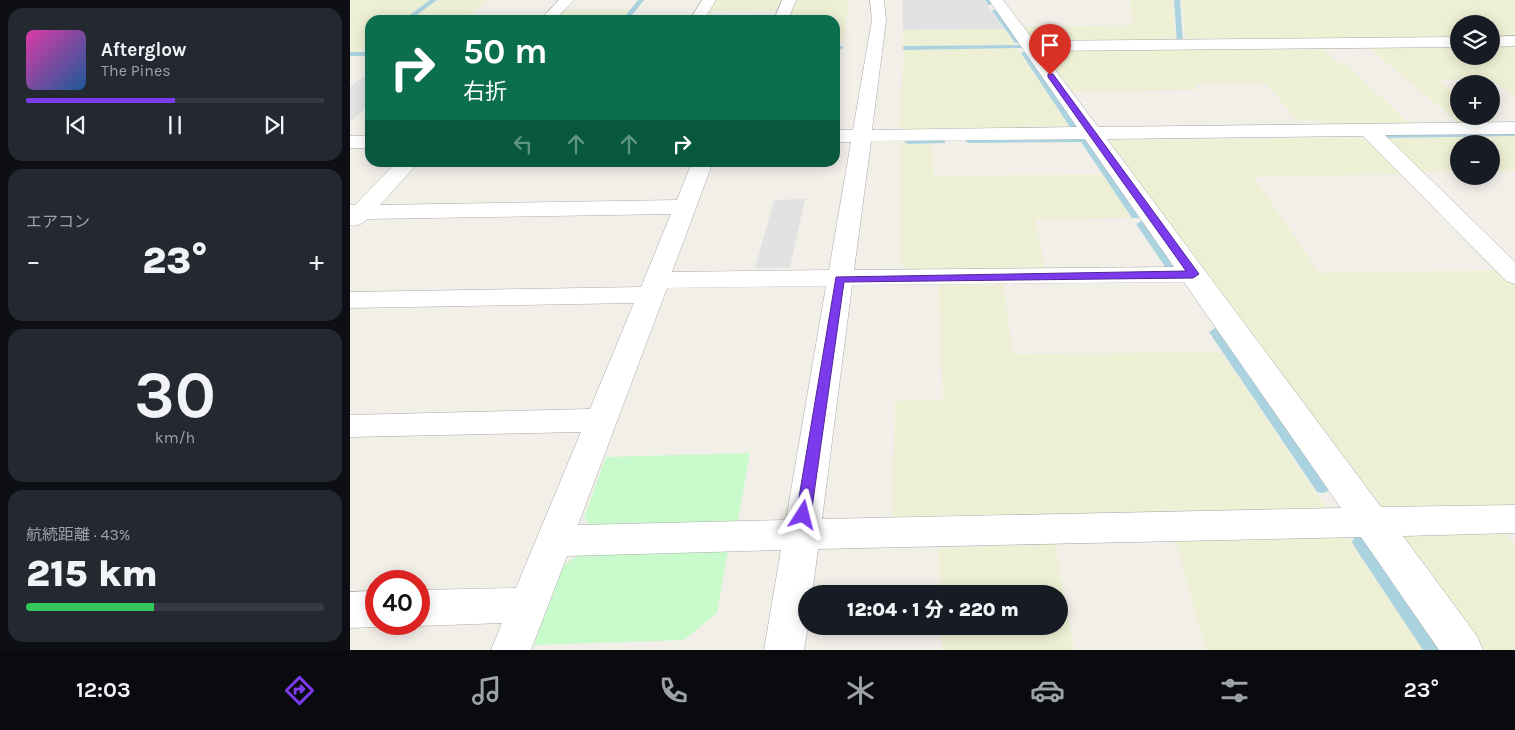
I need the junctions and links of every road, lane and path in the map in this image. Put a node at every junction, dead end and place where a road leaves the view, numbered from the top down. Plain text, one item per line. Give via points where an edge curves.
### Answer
1 (567, 0) edge
2 (709, 0) edge
3 (789, 0) edge
4 (877, 0) edge
5 (996, 0) edge
6 (552, 15) edge
7 (701, 15) edge
8 (783, 15) edge
9 (1450, 42) edge
10 (1500, 42) edge
11 (1515, 42) edge
12 (1029, 46) junction
13 (1515, 128) edge
14 (1368, 130) junction
15 (1093, 133) junction
16 (848, 136) edge
17 (350, 142) edge
18 (365, 142) edge
19 (404, 167) edge
20 (701, 167) edge
21 (685, 207) junction
22 (354, 216) edge
23 (1193, 274) junction
24 (1515, 276) edge
25 (839, 279) junction
26 (654, 288) junction
27 (350, 300) edge
28 (601, 420) junction
29 (350, 426) edge
30 (1515, 519) edge
31 (1371, 522) junction
32 (800, 534) junction
33 (554, 541) junction
34 (528, 605) junction
35 (430, 608) edge
36 (365, 609) edge
37 (350, 610) edge
38 (511, 650) edge
39 (784, 650) edge
40 (1463, 650) edge

1 - 6 street
2 - 7 street
3 - 8 street
4 - 16 street via 879,20
5 - 12 street
9 - 12 street
10 - 11 street
12 - 15 street
13 - 14 street
14 - 15 street
14 - 24 street
15 - 16 street
15 - 23 street
16 - 25 street
17 - 18 street
19 - 22 street
20 - 21 street
21 - 22 street
21 - 26 street
23 - 25 street
23 - 31 street
25 - 26 street
25 - 32 street
26 - 27 street
26 - 28 street
28 - 29 street
28 - 33 street
30 - 31 street
31 - 32 street
31 - 40 street
32 - 33 street
32 - 39 street
33 - 34 street
34 - 35 street
34 - 38 street
36 - 37 street

